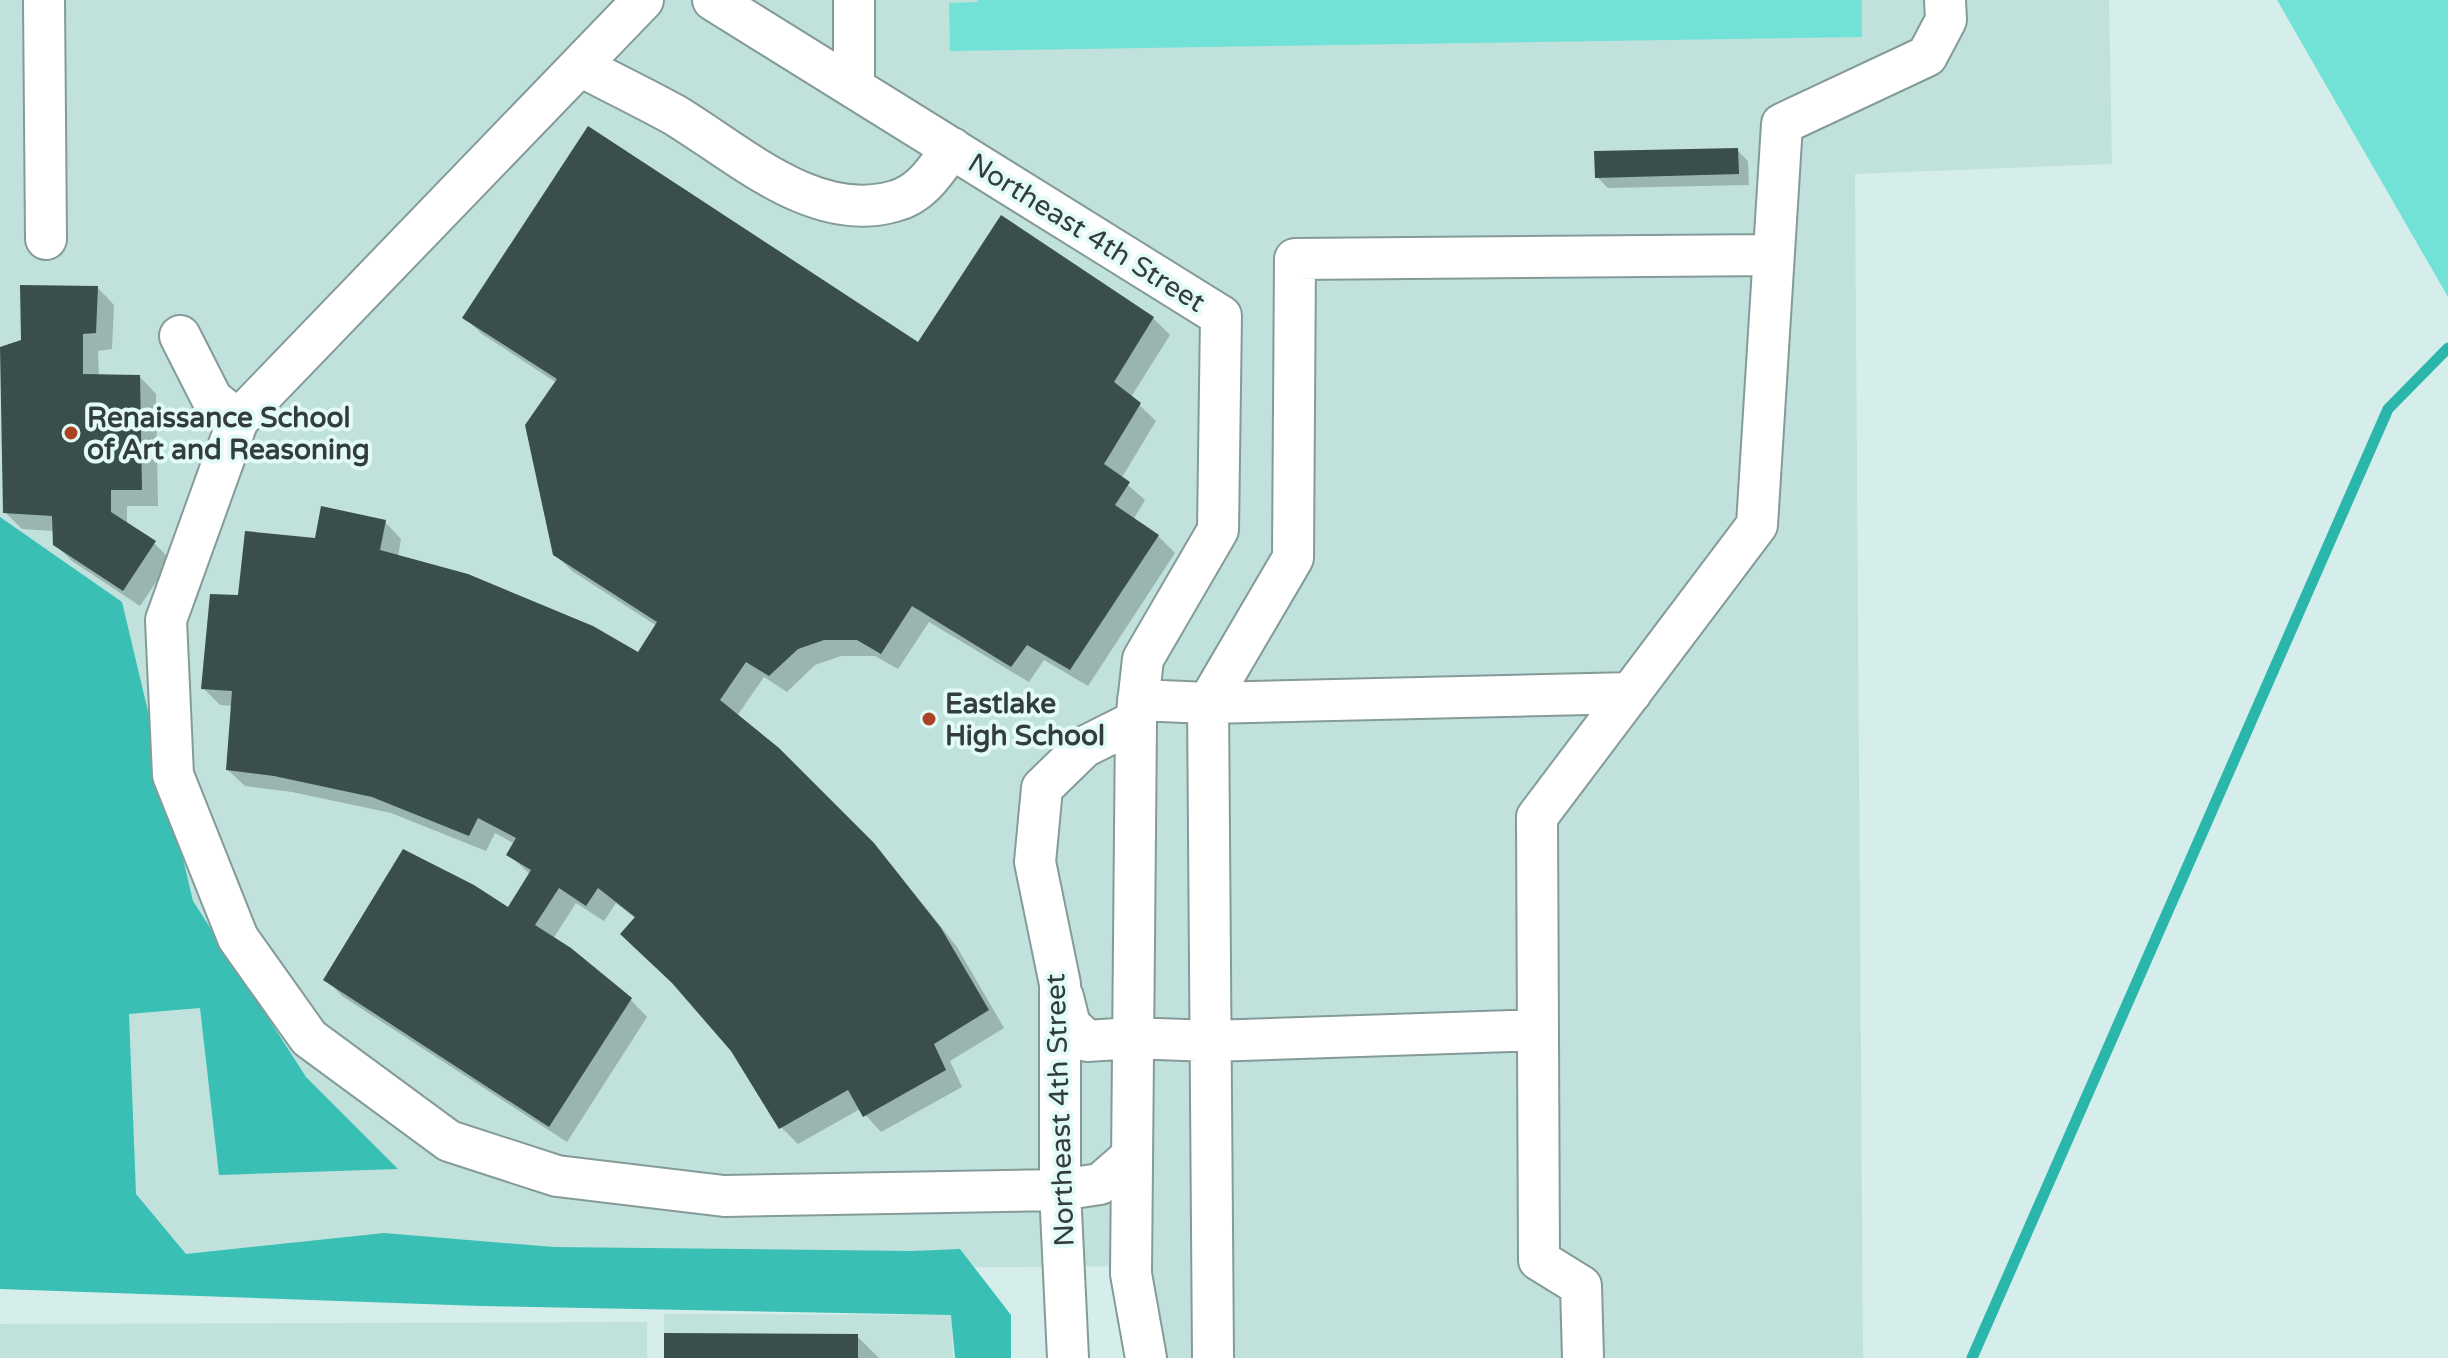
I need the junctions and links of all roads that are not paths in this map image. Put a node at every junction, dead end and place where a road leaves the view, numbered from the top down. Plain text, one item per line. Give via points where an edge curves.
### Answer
1 (44, 0) edge
2 (643, 0) edge
3 (713, 0) edge
4 (854, 0) edge
5 (1945, 0) edge
6 (580, 66) junction
7 (854, 87) junction
8 (952, 148) junction
9 (46, 239) dead end
10 (1773, 255) junction
11 (180, 336) dead end
12 (238, 420) junction
13 (1631, 693) junction
14 (1208, 703) junction
15 (1137, 710) junction
16 (1060, 984) junction
17 (1538, 1030) junction
18 (1132, 1038) junction
19 (1211, 1041) junction
20 (1131, 1157) junction
21 (1060, 1190) junction
22 (1068, 1358) edge
23 (1146, 1358) edge
24 (1213, 1358) edge
25 (1583, 1358) edge

1 - 9 street
2 - 6 street
3 - 7 street, Northeast 4th Street
4 - 7 street
5 - 10 street via 1946,20 1927,56 1782,124
6 - 8 street via 673,114 773,178 831,204 898,201 925,185
6 - 12 street
7 - 8 street, Northeast 4th Street
8 - 15 street, Northeast 4th Street via 1221,316 1218,530 1143,659
10 - 13 street via 1757,525
10 - 14 street via 1295,259 1293,558
11 - 12 street via 212,399
12 - 21 street via 166,620 173,775 238,938 309,1038 449,1141 557,1176 724,1196
13 - 14 street
13 - 17 street via 1537,817
14 - 15 street
14 - 19 street
15 - 16 street, Northeast 4th Street via 1084,747 1042,788 1035,862
15 - 18 street, Northeast 4th Street
16 - 18 street via 1070,1025 1087,1041
16 - 21 street, Northeast 4th Street
17 - 19 street
17 - 25 street via 1539,1260 1581,1286
18 - 19 street
18 - 20 street, Northeast 4th Street
19 - 24 street
20 - 21 street via 1100,1184
20 - 23 street, Northeast 4th Street via 1131,1274
21 - 22 street, Northeast 4th Street

